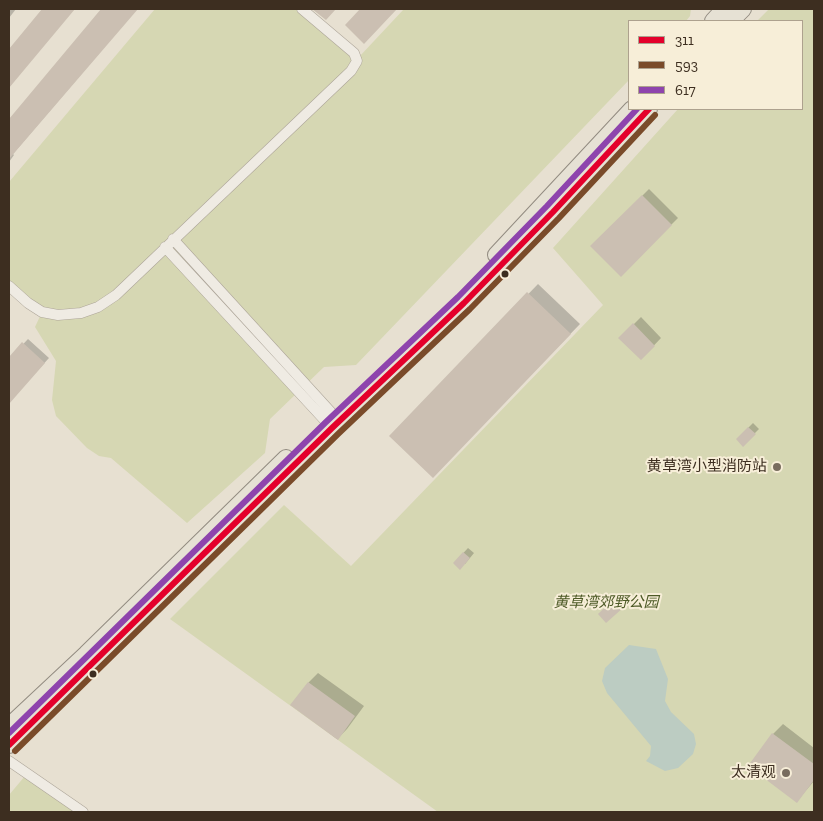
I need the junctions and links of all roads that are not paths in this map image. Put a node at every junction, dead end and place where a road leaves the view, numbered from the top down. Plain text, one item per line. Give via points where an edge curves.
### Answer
1 (302, 9) edge
2 (724, 9) edge
3 (743, 9) edge
4 (714, 20) edge
5 (732, 20) edge
6 (631, 110) edge
7 (648, 110) edge
8 (173, 239) junction
9 (165, 247) junction
10 (9, 286) edge
11 (332, 420) junction
12 (9, 726) edge
13 (9, 745) edge
14 (9, 761) edge
15 (83, 812) edge

1 - 8 street via 354,53 357,62
2 - 4 main road
3 - 5 main road
6 - 11 main road via 544,205
7 - 11 main road via 485,282
8 - 9 street
8 - 11 street
9 - 10 street via 116,294 98,308 81,313 58,315 42,312
9 - 11 street
11 - 12 main road
11 - 13 main road
14 - 15 street

